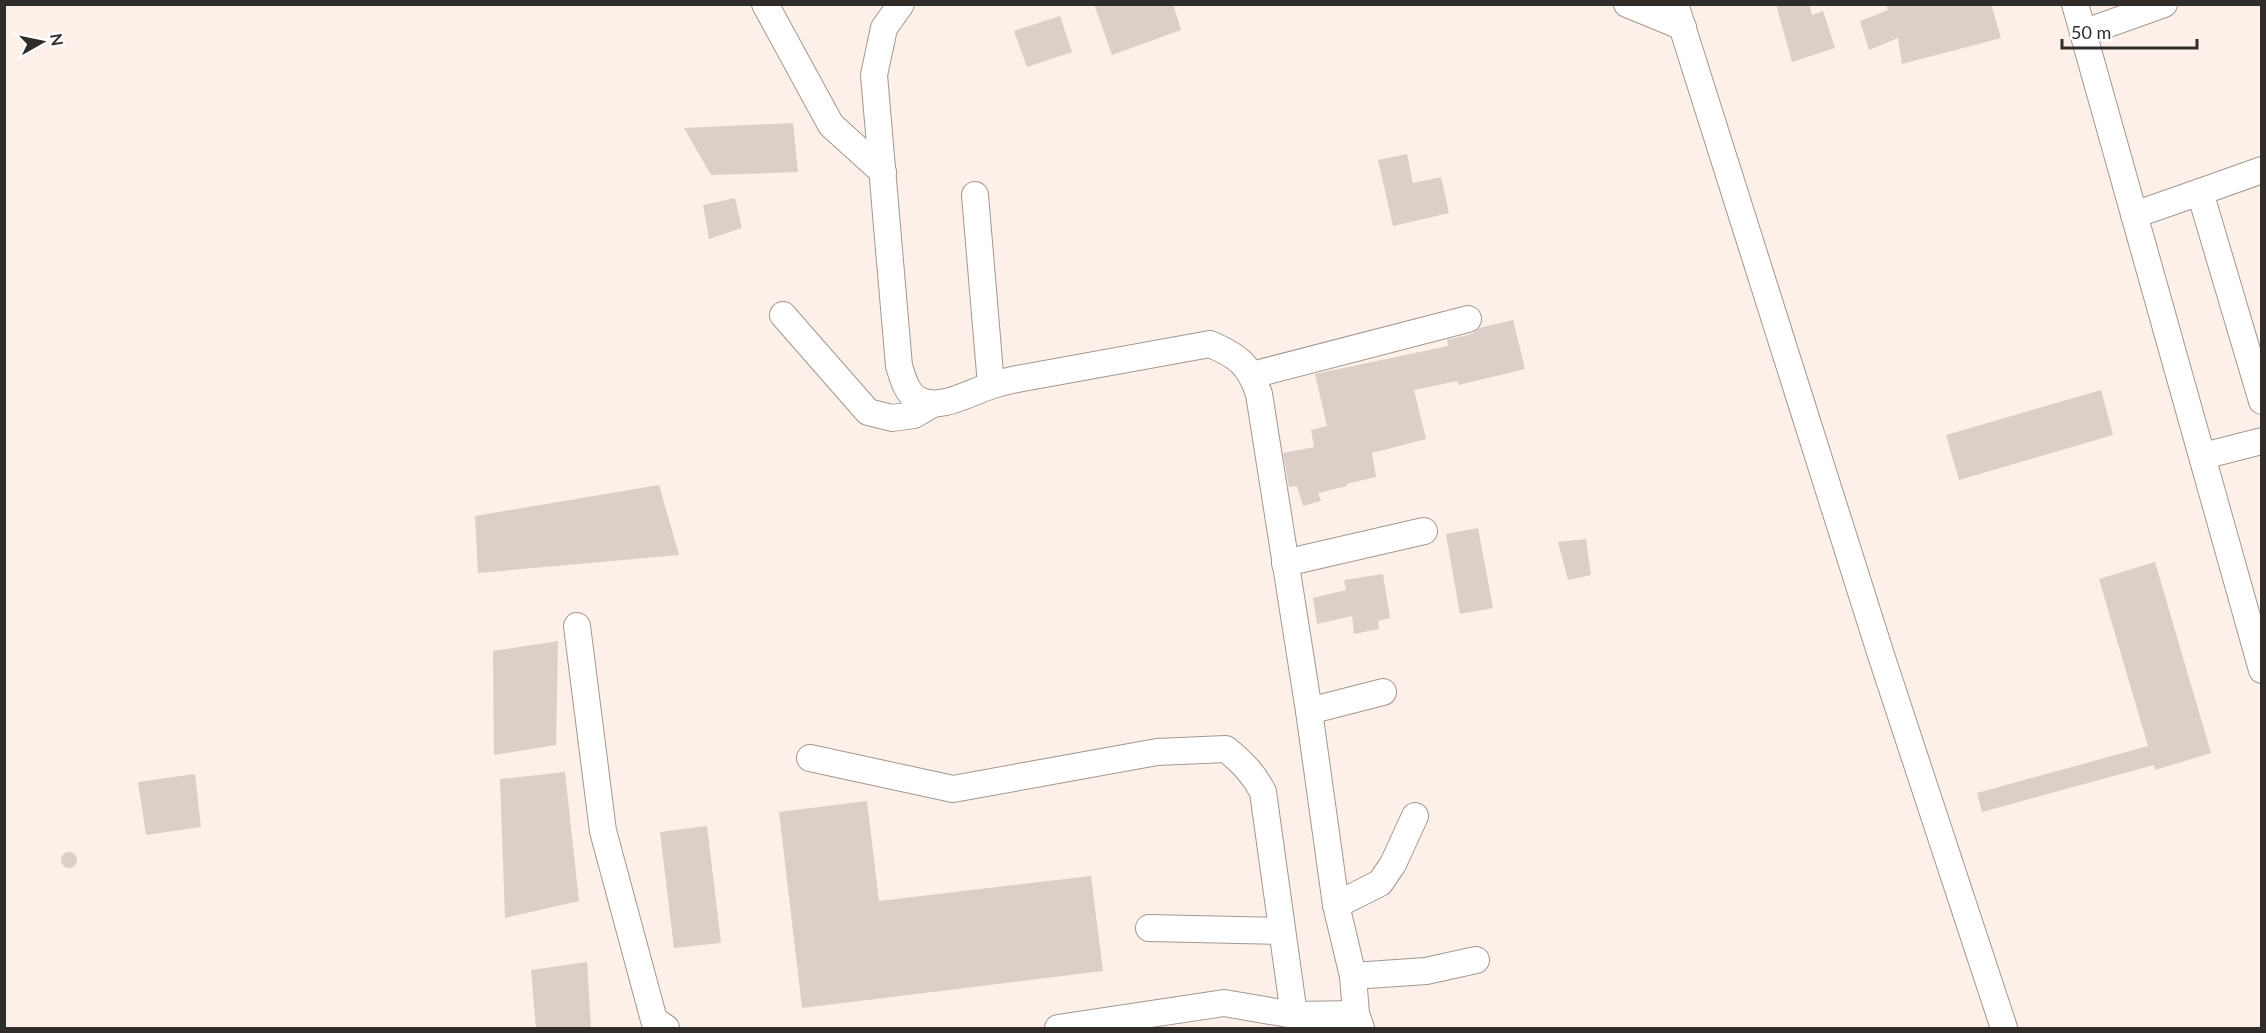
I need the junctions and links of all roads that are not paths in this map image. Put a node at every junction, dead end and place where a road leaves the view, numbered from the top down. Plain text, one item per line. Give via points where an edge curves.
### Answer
1 (765, 4) edge
2 (901, 4) edge
3 (1627, 4) edge
4 (2075, 4) edge
5 (2164, 4) edge
6 (1679, 16) edge
7 (2083, 33) junction
8 (2262, 170) edge
9 (883, 172) junction
10 (2200, 192) junction
11 (975, 195) dead end
12 (2134, 215) junction
13 (783, 315) dead end
14 (1467, 319) dead end
15 (1252, 375) junction
16 (991, 385) junction
17 (2262, 401) edge
18 (933, 404) junction
19 (2262, 441) edge
20 (2203, 456) junction
21 (1424, 531) dead end
22 (1285, 563) junction
23 (577, 626) dead end
24 (2262, 670) edge
25 (1383, 692) dead end
26 (1309, 711) junction
27 (810, 758) dead end
28 (1415, 816) dead end
29 (1336, 905) junction
30 (1149, 928) dead end
31 (1282, 932) junction
32 (1476, 960) dead end
33 (1353, 976) junction
34 (1294, 1015) junction
35 (1358, 1021) edge
36 (666, 1029) edge
37 (1058, 1029) edge
38 (2004, 1029) edge

1 - 9 lane via 831,125
2 - 9 lane via 884,28 874,75
3 - 6 lane
4 - 7 lane
5 - 7 lane
6 - 38 lane
7 - 12 lane
8 - 10 lane
9 - 18 lane via 899,366 906,387 917,398
10 - 12 lane
10 - 17 lane
11 - 16 lane
12 - 20 lane
13 - 18 lane via 868,412 892,418 914,415
14 - 15 lane
15 - 16 lane via 1235,355 1210,344
15 - 22 lane via 1259,394
16 - 18 lane
19 - 20 lane
20 - 24 lane
21 - 22 lane
22 - 26 lane
23 - 36 lane via 603,831 654,1020
25 - 26 lane
26 - 29 lane
27 - 31 lane via 953,789 1157,752 1226,749 1256,777 1263,792
28 - 29 lane via 1393,864 1380,882
29 - 33 lane
30 - 31 lane
31 - 34 lane
32 - 33 lane via 1426,970
33 - 35 lane
34 - 35 lane
34 - 37 lane via 1224,1003

